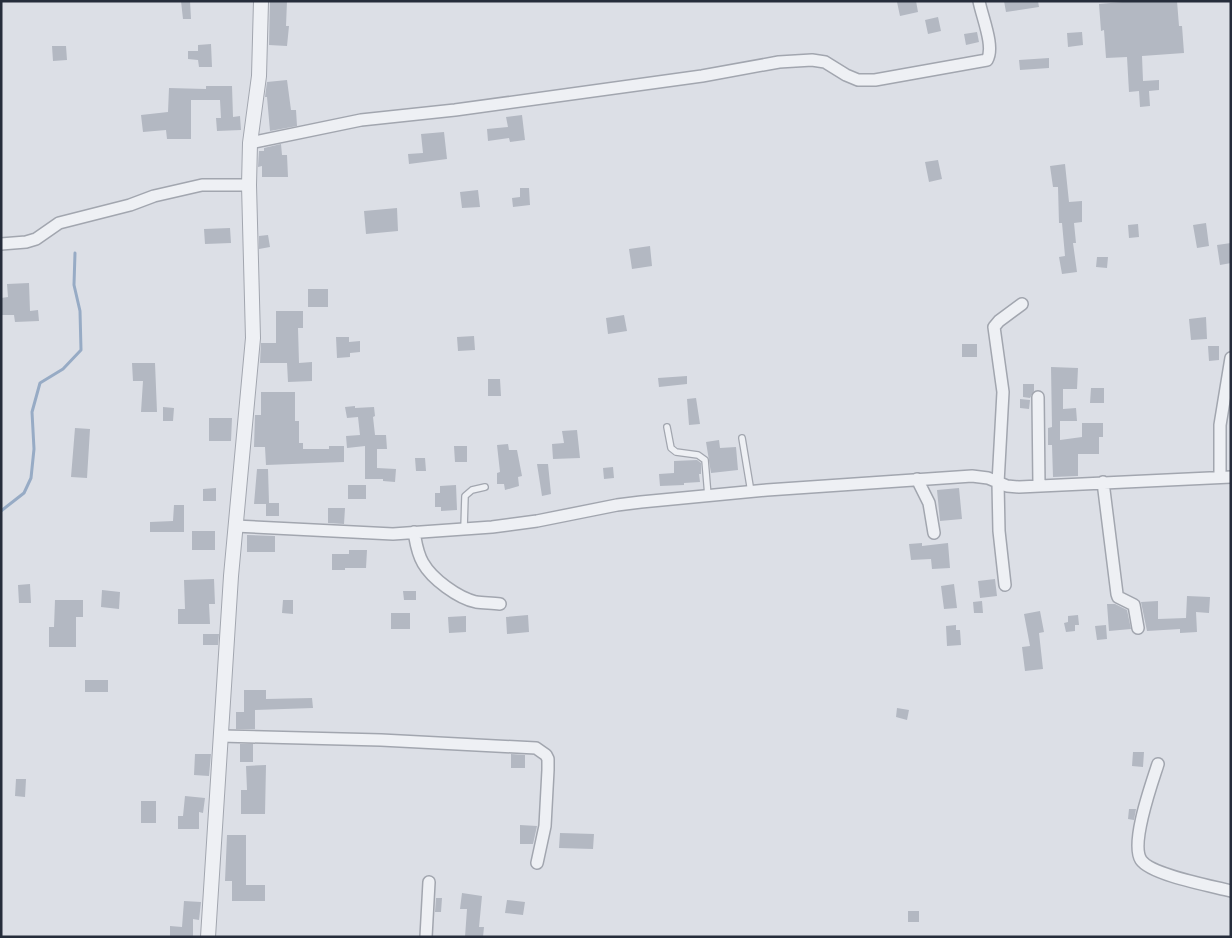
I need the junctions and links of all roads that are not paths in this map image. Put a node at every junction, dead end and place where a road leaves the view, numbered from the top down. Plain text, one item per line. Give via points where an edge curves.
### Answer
1 (261, 1) edge
2 (979, 1) edge
3 (250, 143) junction
4 (249, 185) junction
5 (1, 244) edge
6 (1022, 304) dead end
7 (1231, 358) edge
8 (1038, 397) dead end
9 (667, 427) dead end
10 (742, 438) dead end
11 (1225, 477) edge
12 (917, 479) junction
13 (1103, 482) junction
14 (998, 483) junction
15 (1039, 486) junction
16 (485, 487) dead end
17 (751, 492) junction
18 (708, 496) junction
19 (235, 526) junction
20 (464, 529) junction
21 (414, 532) junction
22 (934, 533) dead end
23 (1005, 585) dead end
24 (500, 604) dead end
25 (1138, 628) dead end
26 (221, 736) junction
27 (1158, 764) dead end
28 (537, 863) dead end
29 (429, 882) dead end
30 (1231, 891) edge
31 (208, 937) edge
32 (426, 937) edge

1 - 3 street via 260,76
2 - 3 street via 990,45 987,60 875,80 846,76 825,62 779,62 702,76 361,120
3 - 4 street
4 - 5 street via 202,185 154,196 59,223 36,239
4 - 19 street via 253,338
6 - 14 street via 994,327 1003,392
7 - 11 street via 1220,425
8 - 15 street
9 - 18 lane via 671,448 705,460
10 - 17 lane
11 - 13 street
12 - 14 street via 972,476
12 - 17 street
12 - 22 street via 929,503
13 - 15 street
13 - 25 street via 1117,594 1134,605
14 - 15 street
14 - 23 street
16 - 20 lane via 464,496
17 - 18 street
18 - 20 street via 617,505 536,521
19 - 21 street via 364,534
19 - 26 street
20 - 21 street
21 - 24 street via 423,564 441,583 463,598
26 - 28 street via 536,748 548,760 545,826
26 - 31 street
27 - 30 street via 1137,844 1140,860 1150,868
29 - 32 street

